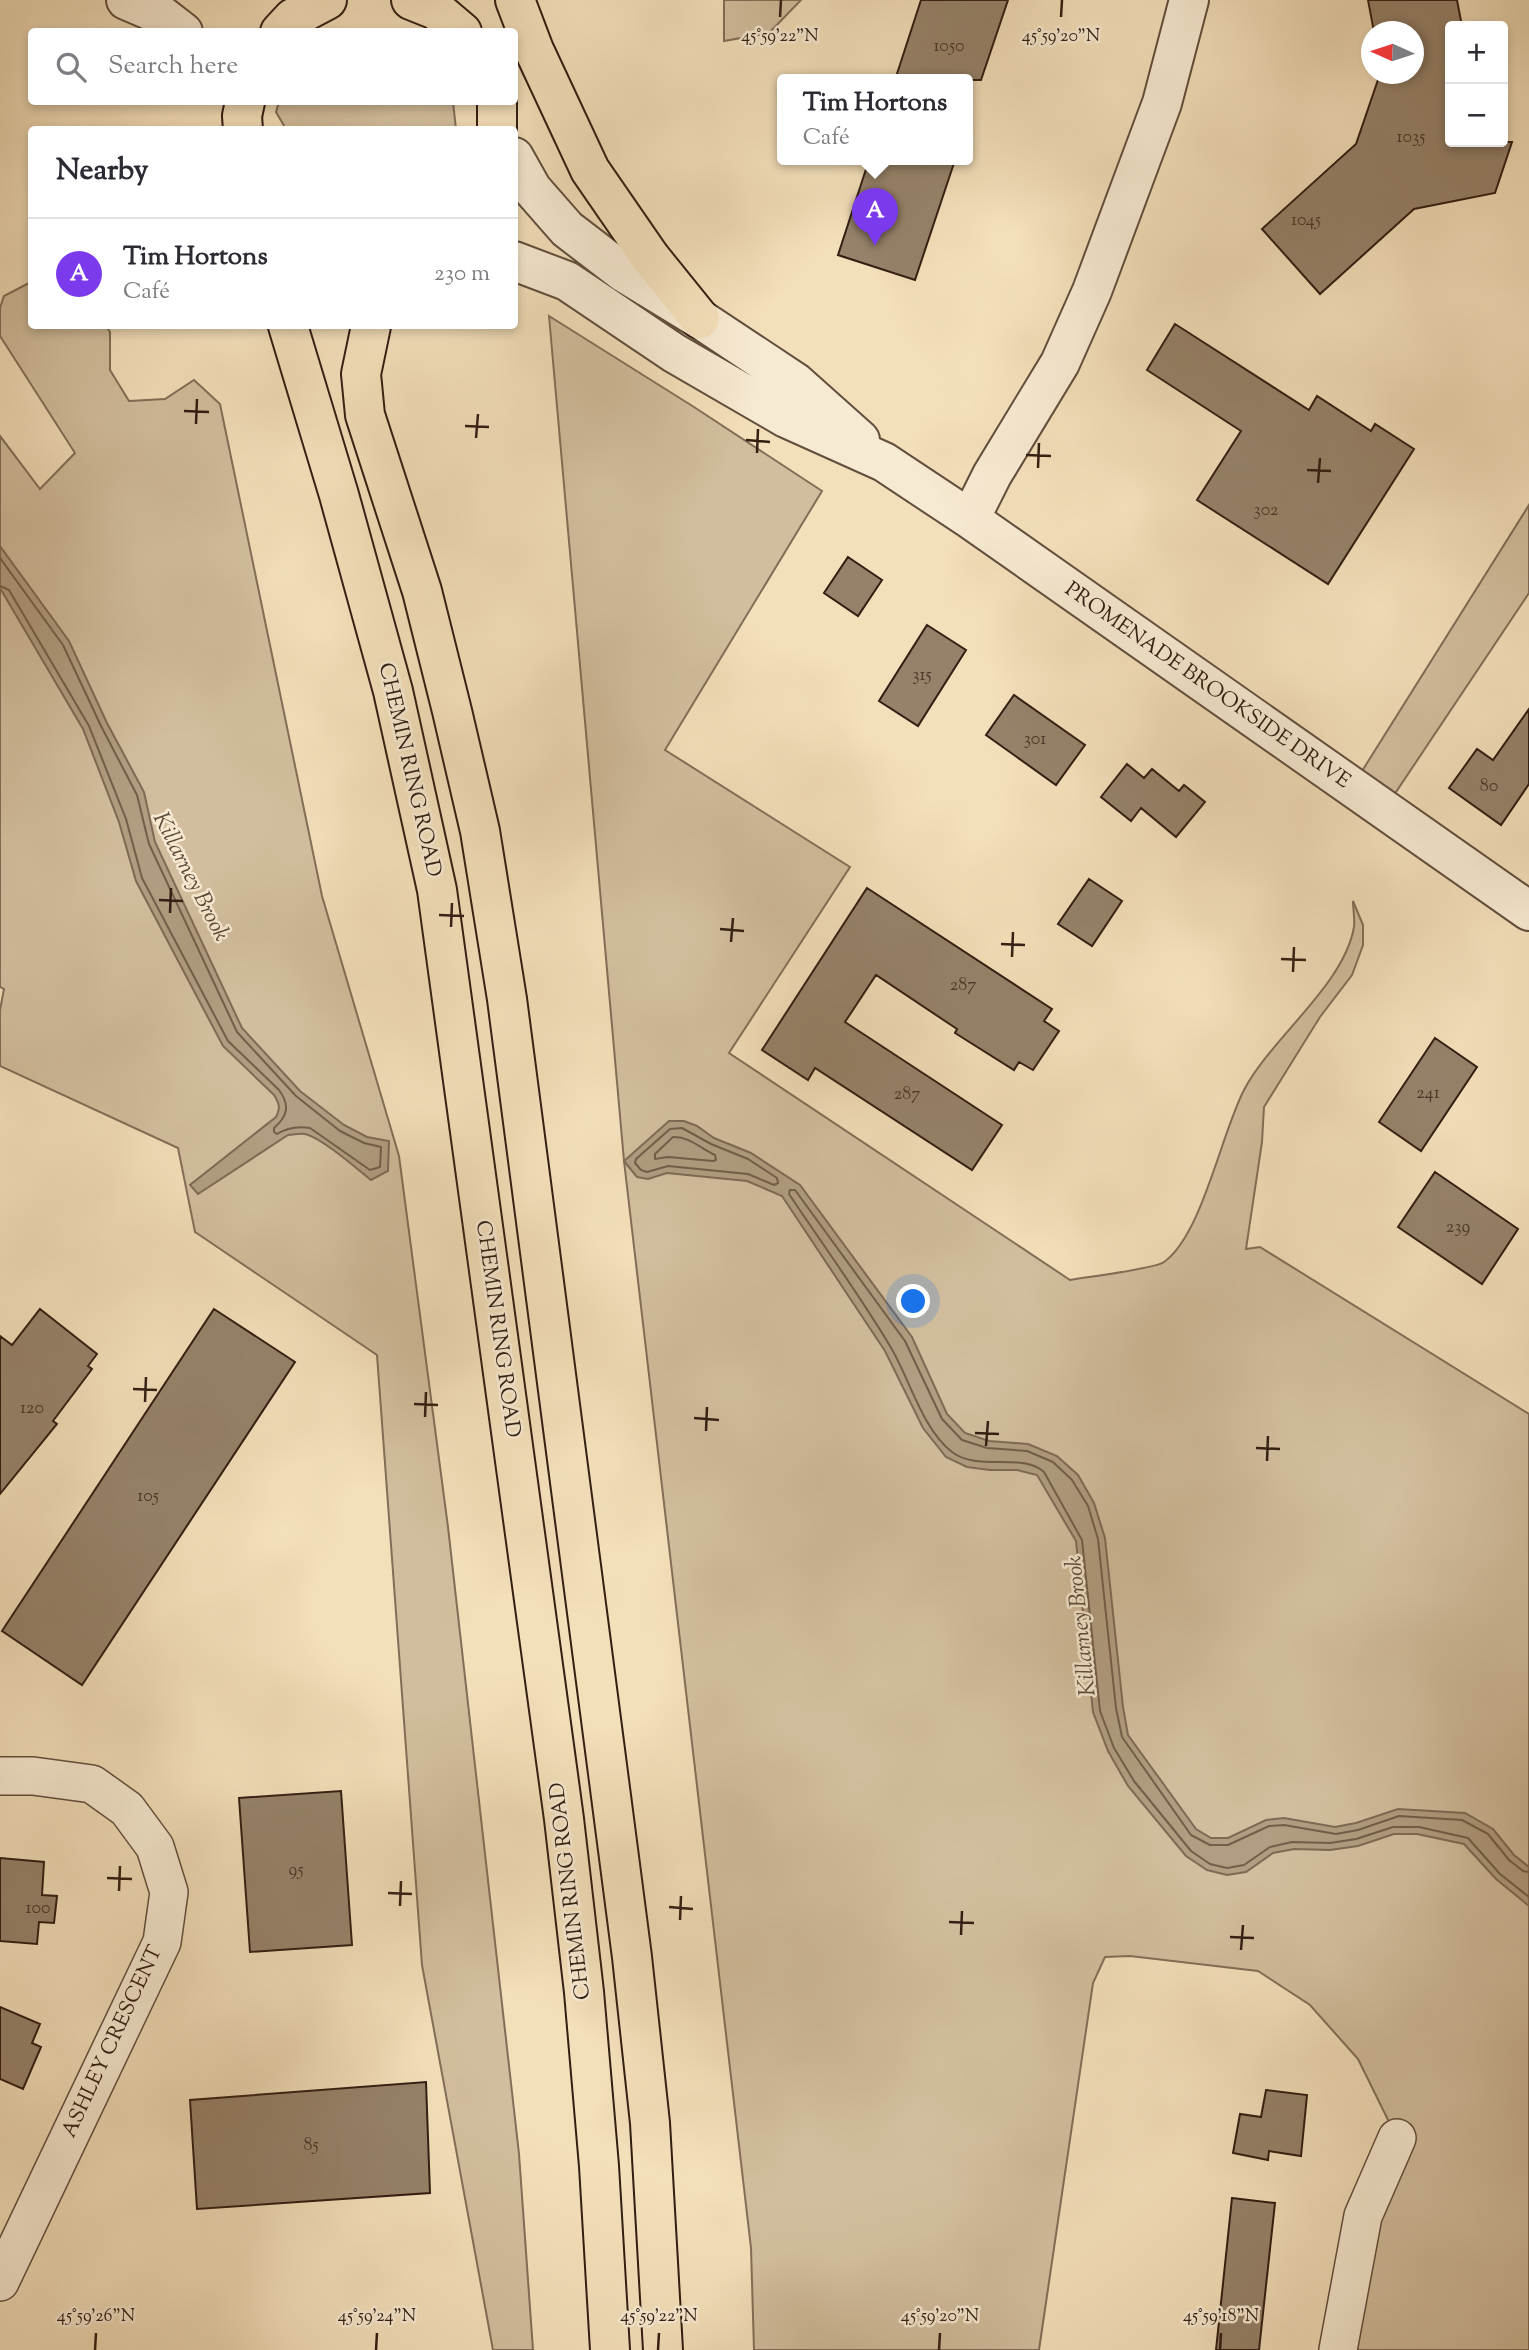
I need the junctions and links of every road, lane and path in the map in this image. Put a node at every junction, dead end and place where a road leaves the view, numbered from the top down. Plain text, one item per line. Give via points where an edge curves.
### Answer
1 (126, 0) edge
2 (411, 0) edge
3 (470, 0) edge
4 (515, 0) edge
5 (1189, 0) edge
6 (178, 28) edge
7 (457, 28) edge
8 (477, 28) edge
9 (518, 164) edge
10 (518, 263) edge
11 (701, 319) junction
12 (289, 329) edge
13 (370, 329) edge
14 (884, 463) junction
15 (970, 519) junction
16 (1529, 911) edge
17 (0, 1776) edge
18 (1397, 2138) dead end
19 (0, 2282) edge
20 (610, 2350) edge
21 (663, 2350) edge
22 (1338, 2350) edge

1 - 6 street
2 - 7 highway via 436,10
3 - 8 highway
4 - 11 highway via 590,170 650,257
5 - 15 street via 1162,103 1092,291 1060,363
9 - 11 street, PROMENADE BROOKSIDE DRIVE via 532,189 567,229 623,272
10 - 14 street, PROMENADE BROOKSIDE DRIVE via 567,281 674,353 786,418
11 - 14 street, PROMENADE BROOKSIDE DRIVE via 796,382
12 - 20 highway, CHEMIN RING ROAD via 393,691 437,890 564,1819 599,2166
13 - 21 highway via 361,374 365,415 422,591 452,711 480,831 507,999 632,1957 650,2123
14 - 15 street, PROMENADE BROOKSIDE DRIVE
15 - 16 street, PROMENADE BROOKSIDE DRIVE
17 - 19 street, ASHLEY CRESCENT via 92,1784 127,1809 155,1847 169,1892 162,1942
18 - 22 street via 1363,2216

